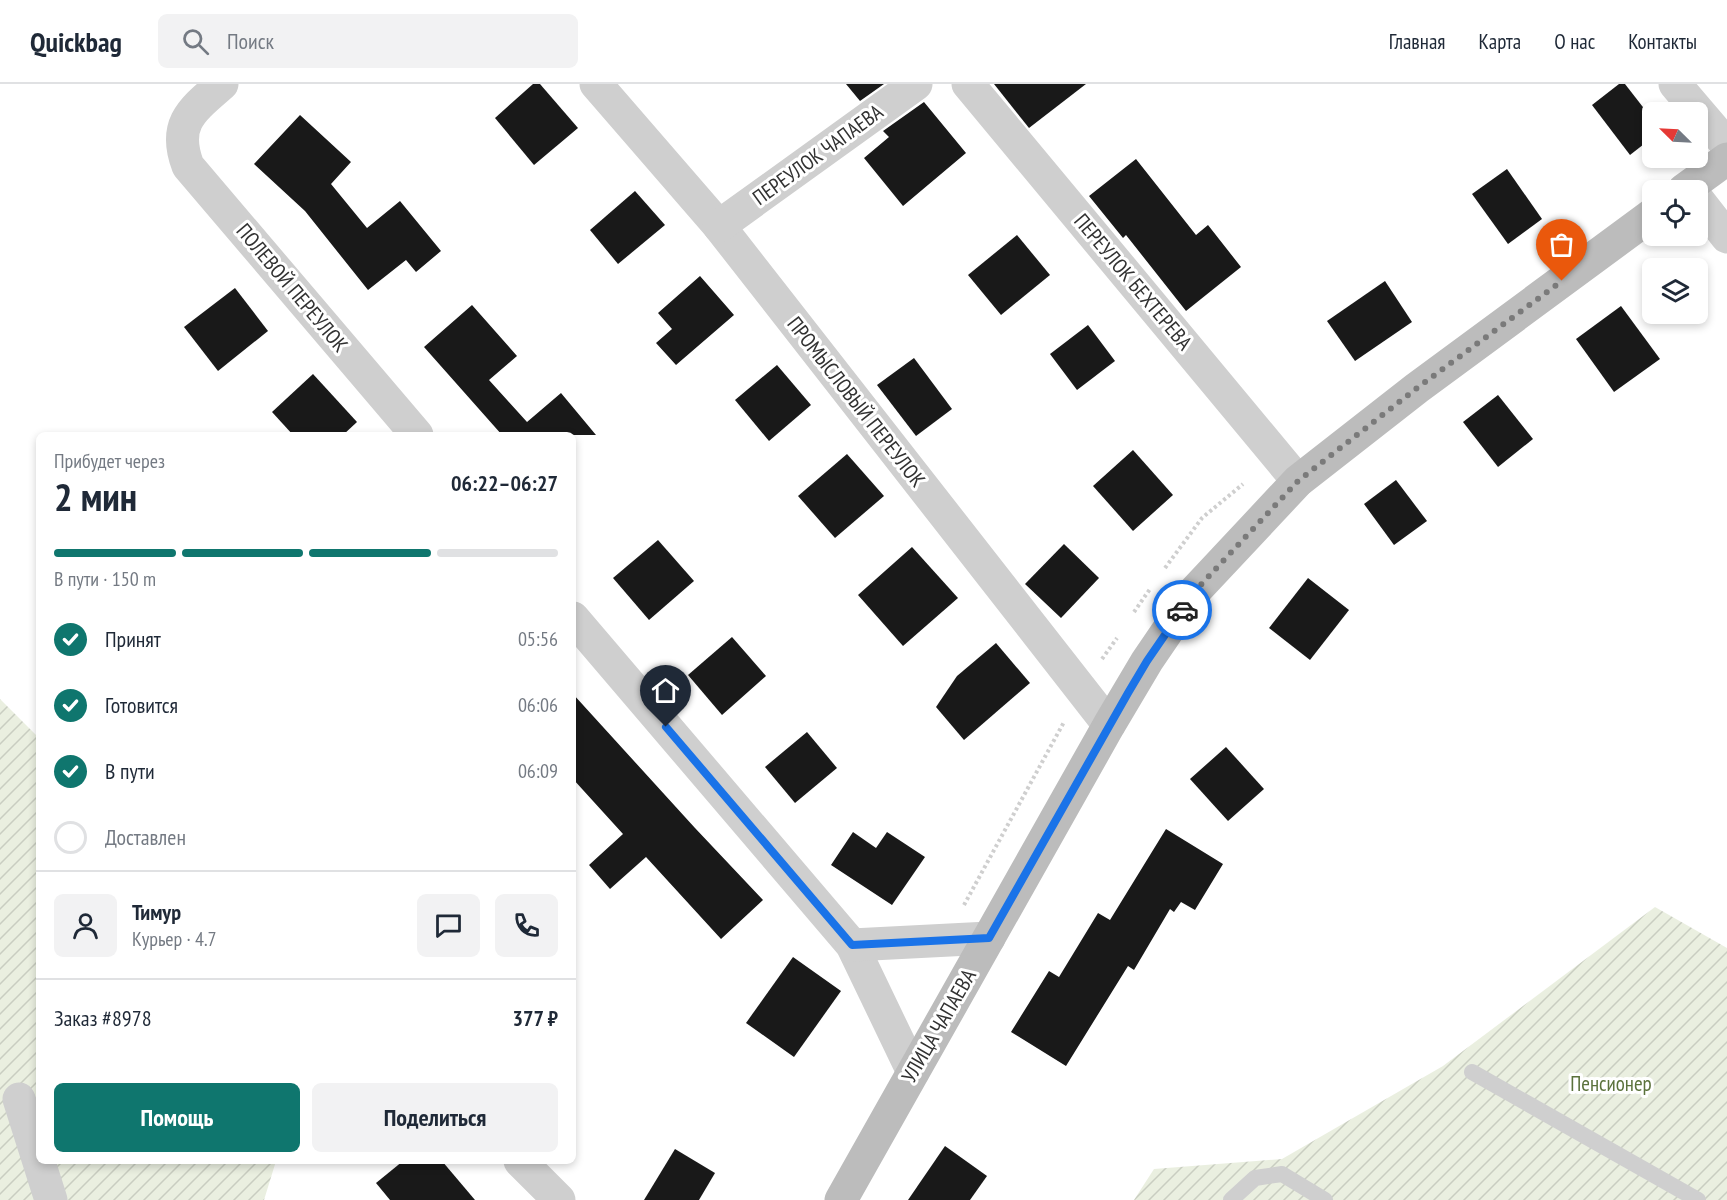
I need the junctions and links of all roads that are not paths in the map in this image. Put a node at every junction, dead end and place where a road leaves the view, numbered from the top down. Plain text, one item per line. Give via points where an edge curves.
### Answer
1 (222, 84) edge
2 (596, 84) edge
3 (916, 84) edge
4 (968, 84) edge
5 (1675, 84) edge
6 (1727, 145) edge
7 (1727, 159) edge
8 (1703, 180) edge
9 (1708, 214) edge
10 (1642, 222) edge
11 (719, 226) junction
12 (1727, 237) edge
13 (414, 432) edge
14 (1298, 481) junction
15 (576, 622) edge
16 (1109, 725) junction
17 (989, 938) junction
18 (852, 945) junction
19 (913, 1072) junction
20 (1472, 1072) dead end
21 (19, 1099) dead end
22 (36, 1153) edge
23 (40, 1164) edge
24 (523, 1164) edge
25 (51, 1200) edge
26 (559, 1200) edge
27 (841, 1200) edge
28 (1231, 1200) edge
29 (1325, 1200) edge
30 (1698, 1200) edge

1 - 13 street, ПОЛЕВОЙ ПЕРЕУЛОК via 194,108 184,123 182,151 188,166
2 - 11 street, ПРОМЫСЛОВЫЙ ПЕРЕУЛОК
3 - 11 street, ПЕРЕУЛОК ЧАПАЕВА
4 - 14 street, ПЕРЕУЛОК БЕХТЕРЕВА
5 - 6 street
7 - 8 street
9 - 12 street
10 - 14 street, УЛИЦА ЧАПАЕВА
11 - 16 street, ПРОМЫСЛОВЫЙ ПЕРЕУЛОК
14 - 16 street, УЛИЦА ЧАПАЕВА via 1194,592
15 - 18 street
16 - 17 street, УЛИЦА ЧАПАЕВА
17 - 18 street
17 - 19 street, УЛИЦА ЧАПАЕВА
18 - 19 street
19 - 27 street, УЛИЦА ЧАПАЕВА
20 - 30 lane
21 - 22 street
23 - 25 street
24 - 26 street
28 - 29 lane via 1255,1178 1282,1174

